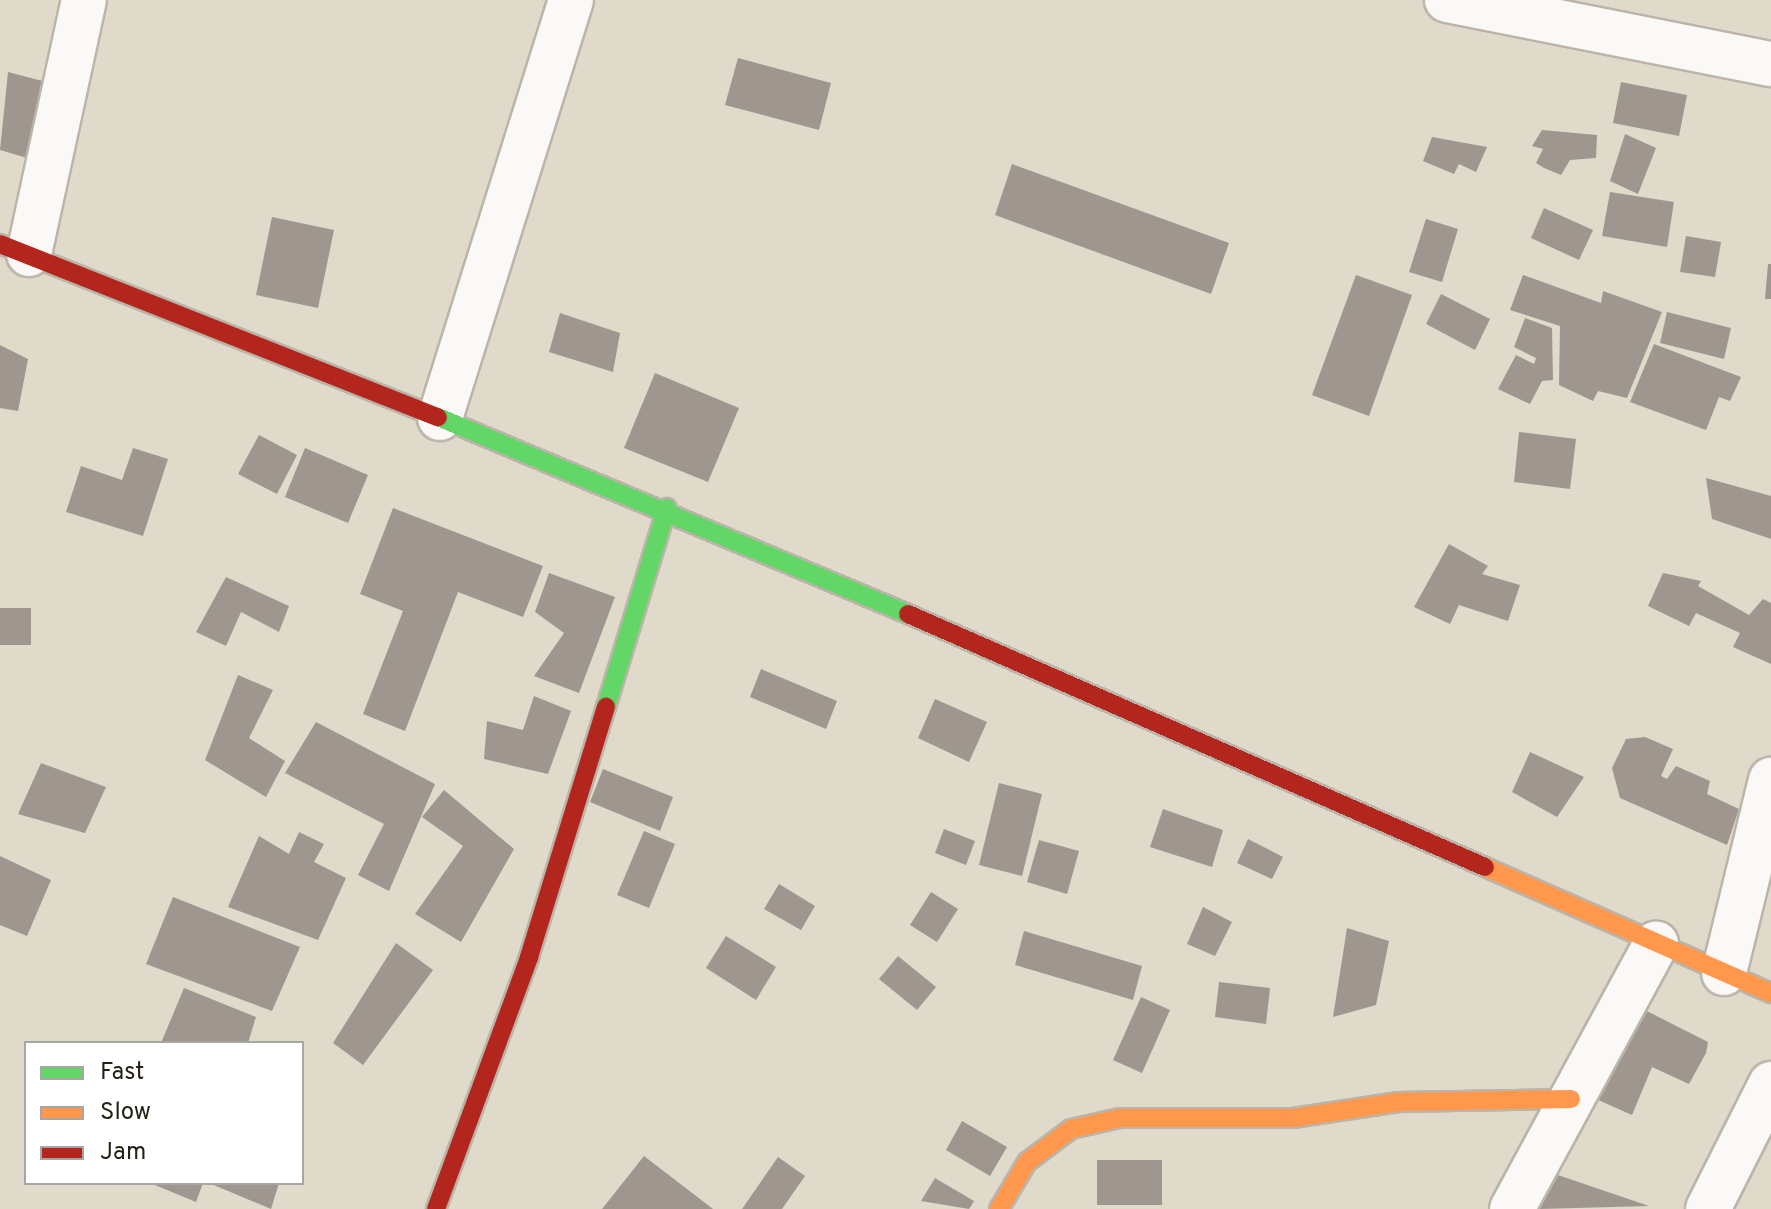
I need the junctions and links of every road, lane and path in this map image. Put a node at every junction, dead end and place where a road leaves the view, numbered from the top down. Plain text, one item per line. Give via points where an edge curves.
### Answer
1 (84, 0) edge
2 (571, 0) edge
3 (1447, 0) edge
4 (1771, 64) edge
5 (15, 249) edge
6 (440, 418) junction
7 (667, 508) junction
8 (1771, 780) edge
9 (1656, 944) junction
10 (1724, 973) junction
11 (1771, 993) edge
12 (1771, 1084) edge
13 (1571, 1099) junction
14 (436, 1209) edge
15 (999, 1209) edge
16 (1512, 1209) edge
17 (1708, 1209) edge

1 - 5 street
2 - 6 street
3 - 4 street
5 - 6 street
6 - 7 street
7 - 9 street
7 - 14 street via 529,957
8 - 10 street
9 - 10 street
9 - 13 street
10 - 11 street
12 - 17 street
13 - 15 street via 1399,1102 1293,1118 1120,1118 1071,1129 1027,1162
13 - 16 street

